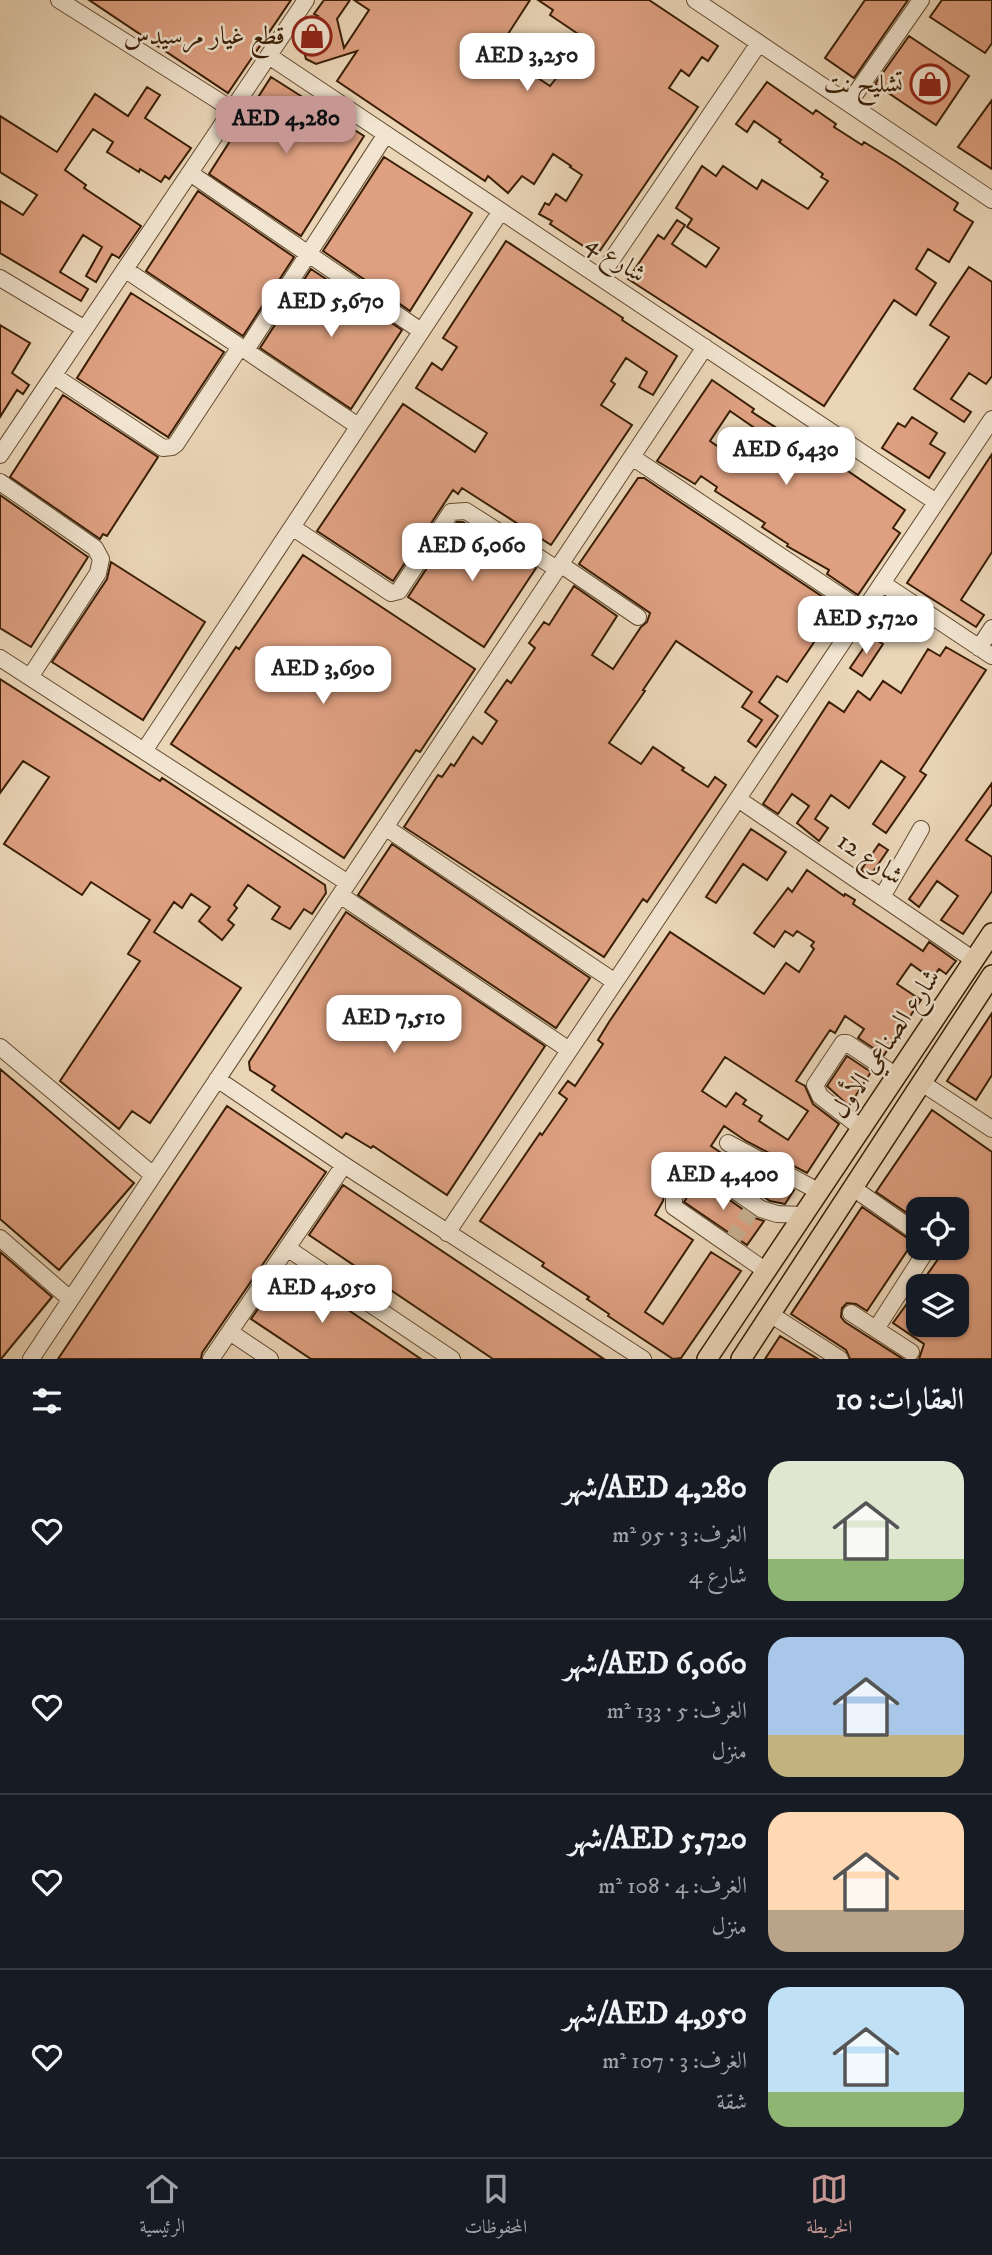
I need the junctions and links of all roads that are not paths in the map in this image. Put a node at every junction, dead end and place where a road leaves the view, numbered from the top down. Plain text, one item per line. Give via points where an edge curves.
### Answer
1 (59, 0) edge
2 (306, 0) edge
3 (695, 0) edge
4 (921, 0) edge
5 (712, 5) edge
6 (759, 43) junction
7 (269, 56) junction
8 (849, 103) junction
9 (233, 110) junction
10 (386, 134) junction
11 (190, 173) junction
12 (992, 200) edge
13 (501, 211) junction
14 (308, 254) junction
15 (126, 270) junction
16 (600, 277) junction
17 (0, 278) edge
18 (85, 329) junction
19 (421, 331) junction
20 (705, 347) junction
21 (243, 349) junction
22 (54, 376) junction
23 (992, 419) edge
24 (358, 426) junction
25 (0, 455) edge
26 (632, 457) junction
27 (0, 482) edge
28 (936, 502) junction
29 (292, 527) junction
30 (559, 566) junction
31 (882, 583) junction
32 (863, 611) junction
33 (638, 618) dead end
34 (992, 628) edge
35 (986, 652) edge
36 (0, 658) edge
37 (30, 677) junction
38 (144, 751) junction
39 (737, 799) junction
40 (385, 827) junction
41 (921, 829) dead end
42 (344, 889) junction
43 (882, 897) junction
44 (992, 933) edge
45 (974, 960) junction
46 (992, 975) edge
47 (615, 982) junction
48 (0, 1047) edge
49 (569, 1050) junction
50 (895, 1075) junction
51 (217, 1079) junction
52 (922, 1083) junction
53 (862, 1128) junction
54 (992, 1129) edge
55 (728, 1143) dead end
56 (344, 1165) junction
57 (153, 1175) junction
58 (853, 1188) junction
59 (818, 1191) junction
60 (803, 1215) junction
61 (906, 1225) edge
62 (447, 1233) junction
63 (0, 1238) edge
64 (287, 1248) junction
65 (920, 1260) edge
66 (765, 1271) junction
67 (70, 1299) junction
68 (851, 1313) dead end
69 (770, 1314) junction
70 (876, 1329) junction
71 (230, 1332) junction
72 (911, 1352) dead end
73 (30, 1359) edge
74 (211, 1359) edge
75 (270, 1359) edge
76 (452, 1359) edge
77 (643, 1359) edge
78 (707, 1359) edge
79 (741, 1359) edge
80 (840, 1359) edge

1 - 9 street
2 - 7 street
3 - 5 street
4 - 8 street
5 - 6 street
6 - 8 street
6 - 16 street
7 - 9 street
7 - 10 street, شارع 4
8 - 12 street
9 - 11 street
10 - 13 street, شارع 4
10 - 14 street
11 - 14 street
11 - 15 street
13 - 16 street, شارع 4
13 - 19 street
14 - 19 street
14 - 21 street
15 - 18 street
15 - 21 street
16 - 20 street, شارع 4
17 - 18 street
18 - 22 street
19 - 24 street
20 - 26 street
20 - 28 street, شارع 4
21 - 22 street via 176,444 167,449
21 - 24 street
22 - 25 street
23 - 28 street
24 - 29 street
26 - 30 street
26 - 32 street
27 - 37 street via 95,548 101,559 98,573
28 - 31 street
29 - 30 street via 391,593 400,591 451,512 458,510
29 - 38 street
30 - 33 street
30 - 40 street
31 - 32 street
31 - 35 street
32 - 39 street
34 - 35 street
36 - 37 street
37 - 38 street
38 - 42 street
39 - 43 street, شارع 12
39 - 47 street
40 - 42 street
40 - 47 street
41 - 43 street
42 - 49 street
42 - 51 street
43 - 45 street, شارع 12
44 - 45 main road, شارع الصناعي الأول
45 - 50 main road, شارع الصناعي الأول
46 - 52 main road, شارع الصناعي الأول
47 - 49 street
48 - 57 street
49 - 62 street
50 - 53 main road, شارع الصناعي الأول
50 - 53 street via 843,1043 815,1085 820,1096
51 - 56 street
51 - 57 street
52 - 54 street
52 - 58 main road, شارع الصناعي الأول
53 - 59 main road, شارع الصناعي الأول
55 - 59 street
56 - 62 street
56 - 64 street
57 - 67 street
58 - 61 street
58 - 69 main road, شارع الصناعي الأول
59 - 60 main road, شارع الصناعي الأول
60 - 66 main road, شارع الصناعي الأول
60 - 66 street via 752,1209 701,1167 692,1169 674,1197 676,1209
62 - 77 street
63 - 67 street
64 - 71 street
64 - 76 street
65 - 70 street
66 - 78 main road, شارع الصناعي الأول
67 - 73 street
68 - 70 street
69 - 79 main road, شارع الصناعي الأول
69 - 80 street
70 - 72 street
71 - 74 street
71 - 75 street

